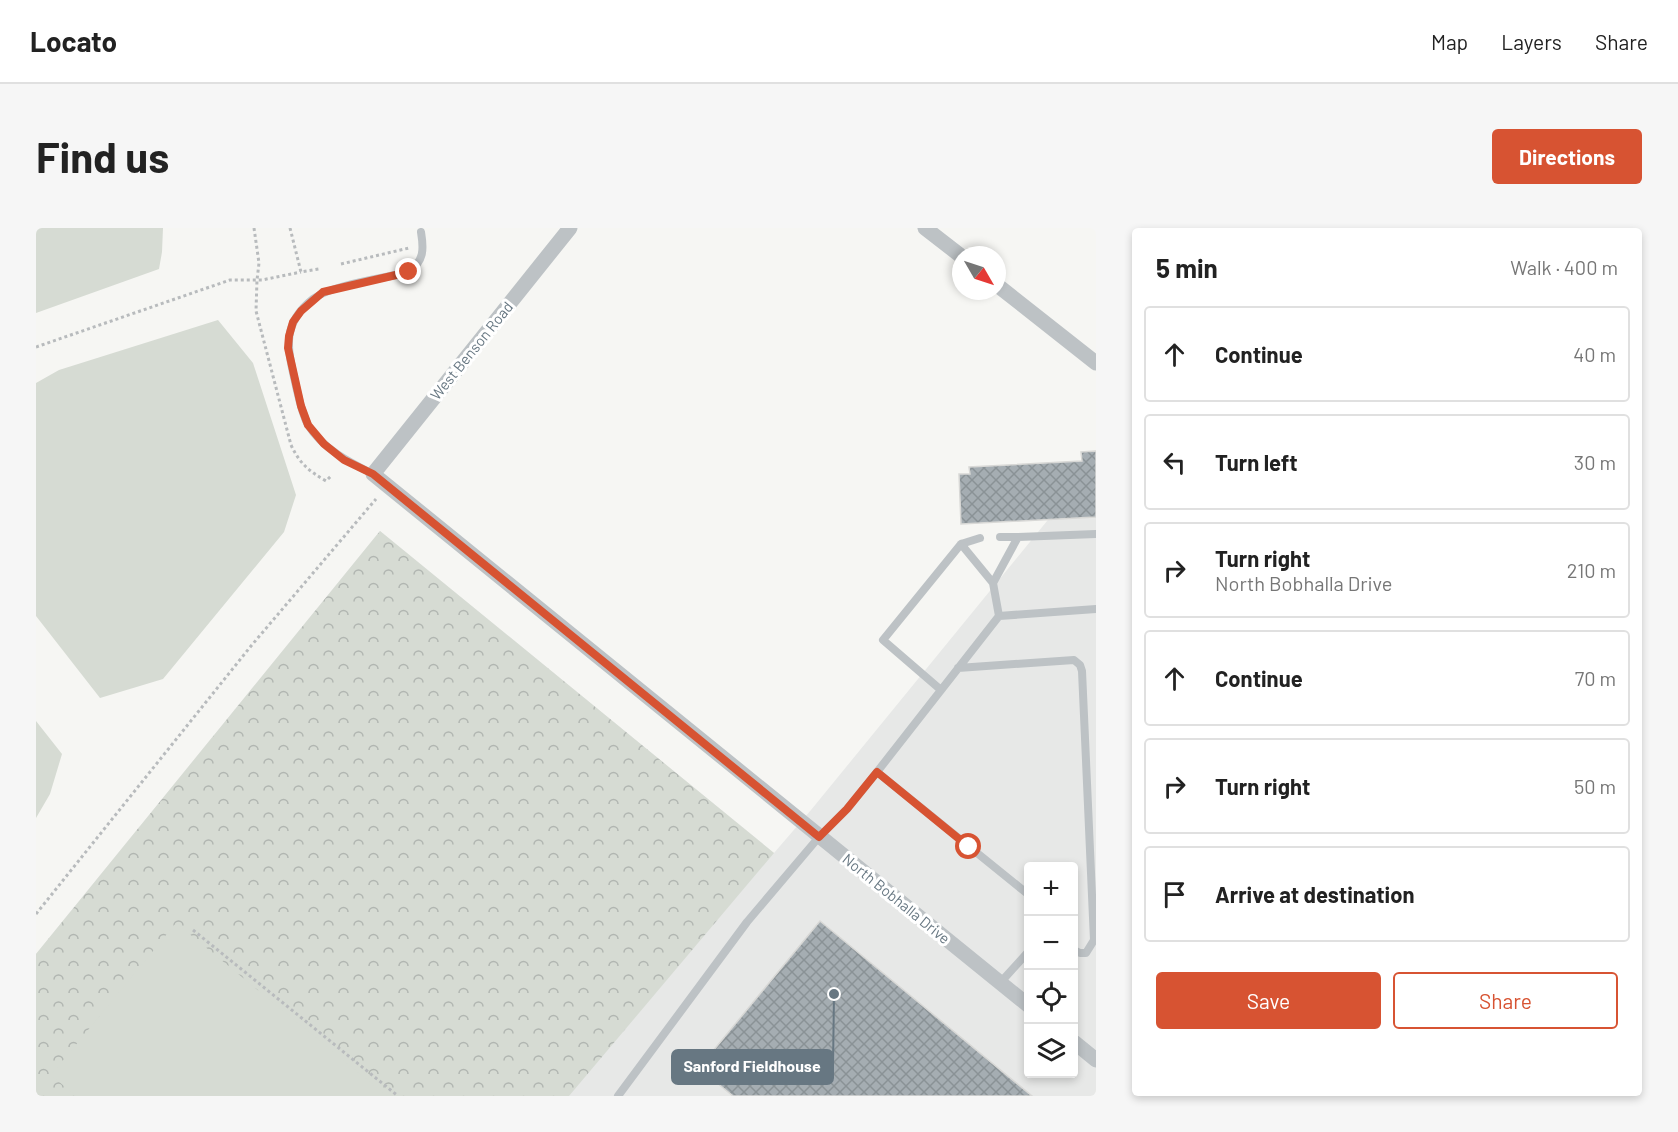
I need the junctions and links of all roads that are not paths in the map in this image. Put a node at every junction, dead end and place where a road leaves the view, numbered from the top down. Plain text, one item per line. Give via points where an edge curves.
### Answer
1 (570, 228) edge
2 (926, 228) edge
3 (421, 232) dead end
4 (952, 249) edge
5 (1006, 292) edge
6 (1096, 363) edge
7 (373, 474) junction
8 (1096, 534) edge
9 (1000, 537) dead end
10 (1018, 537) junction
11 (980, 538) dead end
12 (962, 544) junction
13 (993, 583) junction
14 (1096, 609) edge
15 (999, 616) junction
16 (958, 669) junction
17 (941, 690) junction
18 (877, 772) junction
19 (819, 837) junction
20 (1024, 891) edge
21 (1078, 952) edge
22 (1024, 957) edge
23 (1000, 983) junction
24 (1024, 1002) edge
25 (1078, 1045) edge
26 (1096, 1060) edge
27 (618, 1096) edge

1 - 7 street, West Benson Road
2 - 4 street
3 - 7 lane via 422,258 409,272 323,292 301,311 289,336 288,348 308,425 344,460
5 - 6 street
7 - 19 street, North Bobhalla Drive
8 - 10 lane
9 - 10 lane
10 - 13 lane
11 - 12 lane
12 - 13 lane
12 - 17 lane via 883,640
13 - 15 lane
14 - 15 lane
15 - 16 lane
16 - 17 lane
16 - 21 lane via 1074,660 1080,665 1094,940 1086,953
17 - 18 lane
18 - 19 lane
18 - 20 lane
19 - 23 street, North Bobhalla Drive
19 - 27 lane via 747,922
22 - 23 lane
23 - 24 street, North Bobhalla Drive
25 - 26 street

